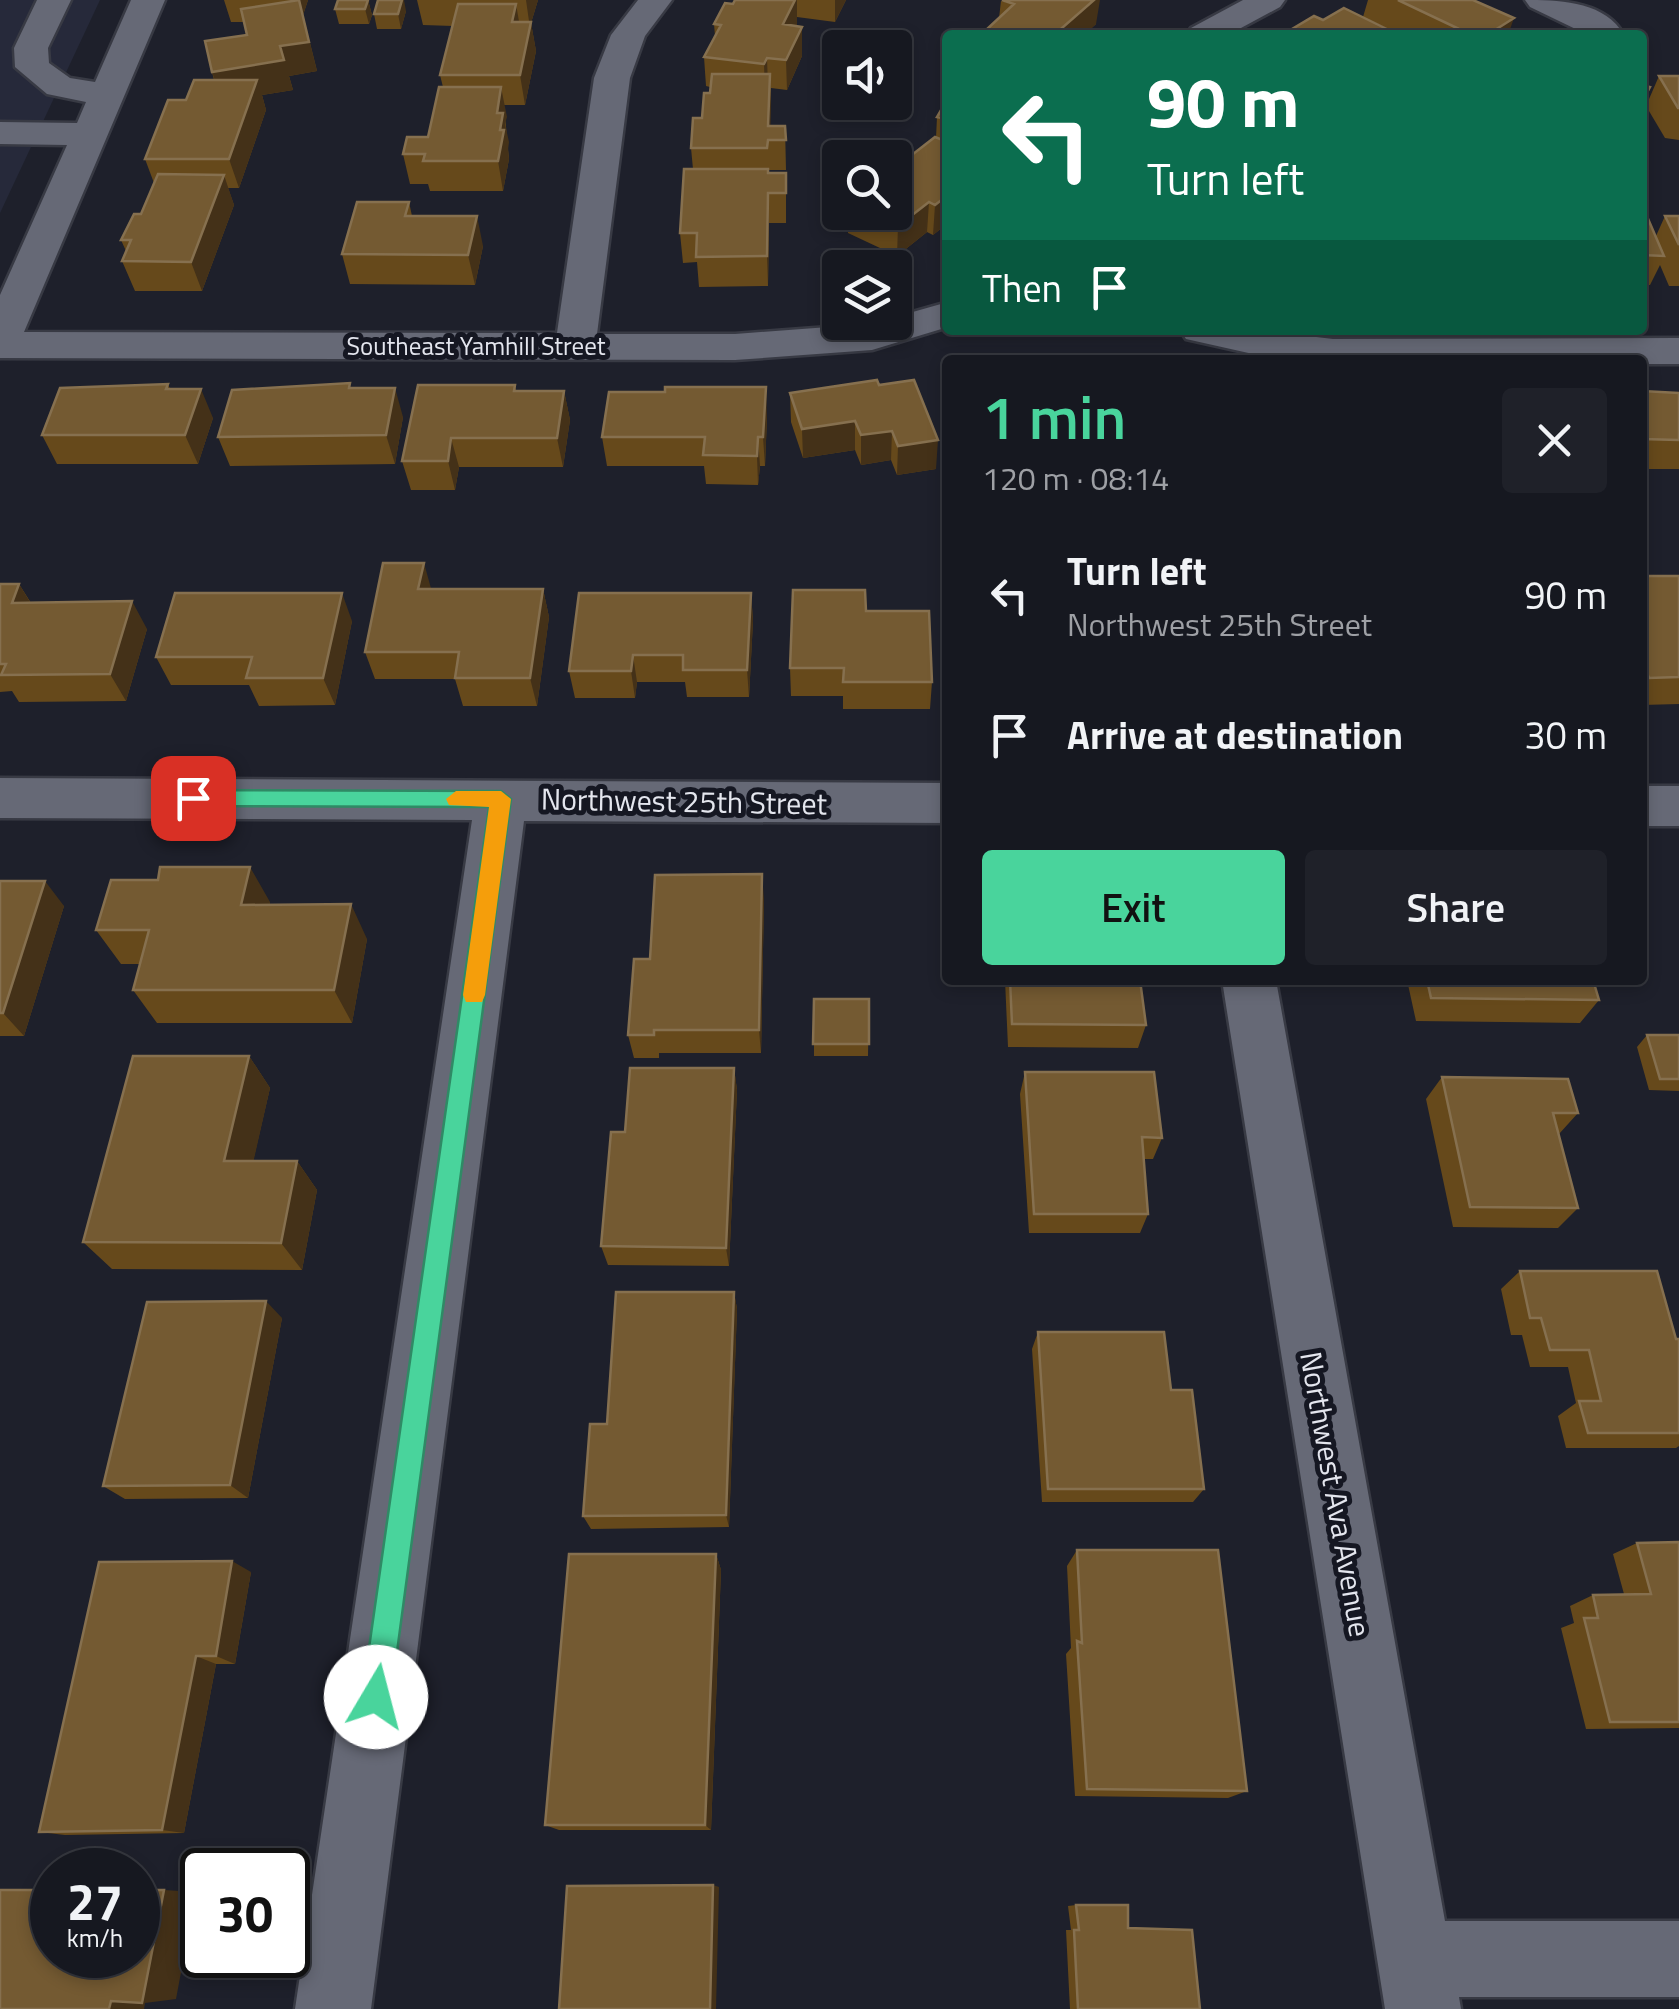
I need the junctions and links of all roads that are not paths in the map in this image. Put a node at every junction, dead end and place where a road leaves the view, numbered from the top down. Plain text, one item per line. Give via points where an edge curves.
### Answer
1 (54, 0) edge
2 (148, 0) edge
3 (655, 0) edge
4 (1268, 0) edge
5 (1542, 0) edge
6 (1603, 29) dead end
7 (1213, 30) edge
8 (107, 95) junction
9 (0, 133) edge
10 (90, 134) junction
11 (942, 316) edge
12 (1222, 335) edge
13 (0, 343) edge
14 (576, 347) junction
15 (1679, 351) edge
16 (0, 798) edge
17 (501, 799) junction
18 (942, 803) edge
19 (1647, 806) edge
20 (1679, 806) edge
21 (1251, 985) edge
22 (1679, 1958) edge
23 (1418, 1984) edge
24 (333, 2009) edge

1 - 8 street via 30,48 32,68 59,87
2 - 8 street
3 - 14 street via 628,35 612,78
4 - 7 street
5 - 6 street
8 - 10 street
9 - 10 street
10 - 13 street
11 - 14 street, Southeast Yamhill Street via 813,344
12 - 15 street via 1333,352
13 - 14 street, Southeast Yamhill Street
16 - 17 street, Northwest 25th Street
17 - 18 street, Northwest 25th Street
17 - 24 street
19 - 20 street
21 - 23 street, Northwest Ava Avenue
22 - 23 street

